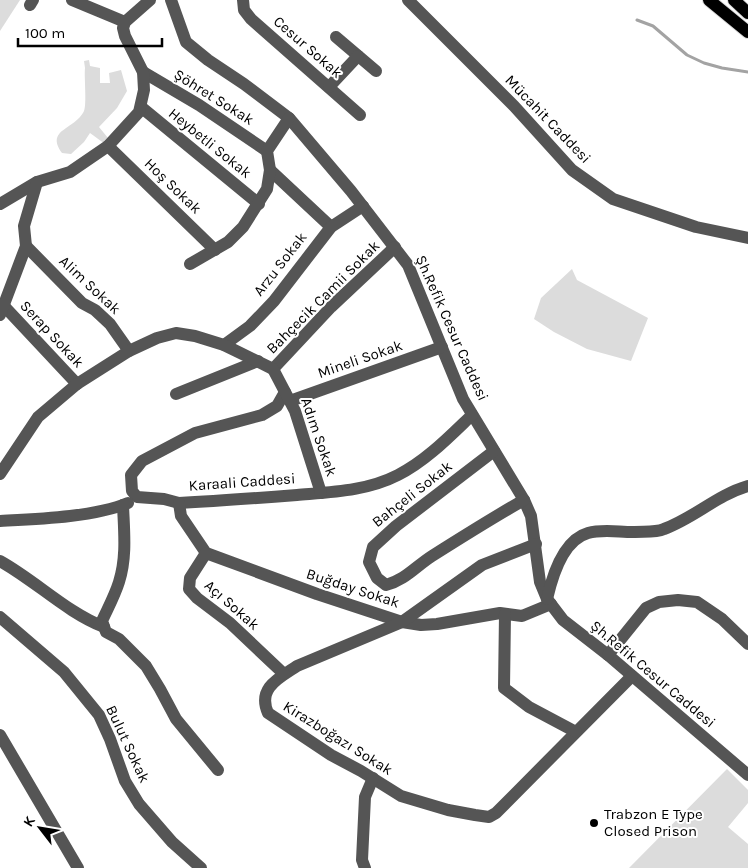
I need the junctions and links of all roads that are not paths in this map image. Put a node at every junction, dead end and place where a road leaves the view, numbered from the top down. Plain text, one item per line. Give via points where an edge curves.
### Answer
1 (72, 0) edge
2 (150, 0) edge
3 (171, 0) edge
4 (243, 0) edge
5 (408, 0) edge
6 (709, 0) edge
7 (734, 0) edge
8 (748, 13) edge
9 (125, 22) junction
10 (748, 32) edge
11 (336, 37) dead end
12 (358, 56) junction
13 (376, 71) dead end
14 (144, 72) junction
15 (329, 87) junction
16 (141, 107) junction
17 (360, 115) dead end
18 (289, 118) junction
19 (108, 146) junction
20 (268, 150) junction
21 (270, 170) junction
22 (37, 182) junction
23 (0, 204) edge
24 (259, 204) junction
25 (363, 206) junction
26 (331, 227) junction
27 (748, 238) edge
28 (26, 246) junction
29 (395, 247) junction
30 (215, 250) junction
31 (190, 264) dead end
32 (2, 311) edge
33 (224, 345) junction
34 (442, 347) junction
35 (129, 351) junction
36 (258, 361) junction
37 (273, 369) junction
38 (77, 384) junction
39 (176, 394) dead end
40 (288, 397) junction
41 (472, 415) junction
42 (494, 451) junction
43 (0, 474) edge
44 (748, 486) edge
45 (321, 493) junction
46 (137, 497) junction
47 (524, 500) junction
48 (179, 503) junction
49 (122, 505) junction
50 (0, 521) edge
51 (536, 544) junction
52 (206, 553) junction
53 (0, 561) edge
54 (549, 601) junction
55 (505, 614) junction
56 (0, 617) edge
57 (402, 622) junction
58 (104, 627) junction
59 (748, 644) edge
60 (608, 655) junction
61 (284, 674) junction
62 (632, 676) junction
63 (576, 732) junction
64 (0, 735) edge
65 (218, 770) dead end
66 (748, 775) edge
67 (373, 778) junction
68 (78, 868) edge
69 (200, 868) edge
70 (365, 868) edge

1 - 9 street
2 - 9 street
3 - 18 street, Şh.Refik Cesur Caddesi via 186,42
4 - 15 street, Cesur Sokak via 244,10 251,19
5 - 27 street, Mücahit Caddesi via 514,106 572,170 613,199 696,227
6 - 10 main road
7 - 8 main road
9 - 14 street via 124,36
11 - 12 street
12 - 13 street
12 - 15 street
14 - 16 street
14 - 20 street, Şöhret Sokak
15 - 17 street, Cesur Sokak
16 - 19 street
16 - 24 street, Heybetli Sokak
18 - 20 street
18 - 25 street, Şh.Refik Cesur Caddesi
19 - 22 street via 70,172
19 - 30 street, Hoş Sokak
20 - 21 street
21 - 24 street via 267,189
21 - 26 street
22 - 23 street
22 - 28 street via 24,226
24 - 30 street via 243,228
25 - 26 street, Arzu Sokak
25 - 29 street, Şh.Refik Cesur Caddesi
26 - 33 street, Arzu Sokak via 274,301 250,326
28 - 32 street
28 - 35 street, Alim Sokak via 82,303 110,324
29 - 34 street, Şh.Refik Cesur Caddesi via 408,265
29 - 37 street, Bahçecik Camii Sokak via 331,307
30 - 31 street
32 - 38 street, Serap Sokak
33 - 35 street via 176,333
33 - 36 street
34 - 40 street, Mineli Sokak
34 - 41 street, Şh.Refik Cesur Caddesi via 462,399
35 - 38 street
36 - 37 street
36 - 39 street
37 - 40 street
38 - 43 street via 38,417
40 - 45 street, Adım Sokak
40 - 46 street via 262,415 195,433 142,462 132,475 132,491
41 - 42 street, Şh.Refik Cesur Caddesi
41 - 45 street, Karaali Caddesi via 438,447 400,474 376,485
42 - 47 street, Şh.Refik Cesur Caddesi
42 - 47 street, Bahçeli Sokak via 373,547 369,562 377,578 386,585 400,581 423,562
44 - 54 street via 661,530 586,533 574,541 560,560 551,581
45 - 48 street, Karaali Caddesi
46 - 48 street, Karaali Caddesi
46 - 49 street
47 - 51 street, Şh.Refik Cesur Caddesi via 531,516
48 - 52 street via 181,516
49 - 50 street via 86,513
49 - 58 street via 125,542 122,569 102,621
51 - 54 street, Şh.Refik Cesur Caddesi via 540,582
51 - 57 street, Kirazboğazı Sokak via 482,565
52 - 57 street, Buğday Sokak
52 - 61 street, Açı Sokak via 190,578 189,589
53 - 58 street via 86,620
54 - 55 street, Buğday Sokak via 522,616
54 - 60 street, Şh.Refik Cesur Caddesi via 563,620
55 - 57 street, Buğday Sokak via 437,624
55 - 63 street via 504,688 529,707
56 - 69 street, Bulut Sokak via 64,672 99,715 124,781 172,842
57 - 61 street, Kirazboğazı Sokak
58 - 65 street via 146,666 176,719
59 - 60 street via 722,619 697,602 678,600 659,602 646,608
60 - 62 street, Şh.Refik Cesur Caddesi
61 - 67 street, Kirazboğazı Sokak via 265,692 264,703 268,713 331,755
62 - 63 street, Kirazboğazı Sokak
62 - 66 street, Şh.Refik Cesur Caddesi
63 - 67 street, Kirazboğazı Sokak via 496,813 488,817 448,810 401,796
64 - 68 street
67 - 70 street via 365,797 362,860

